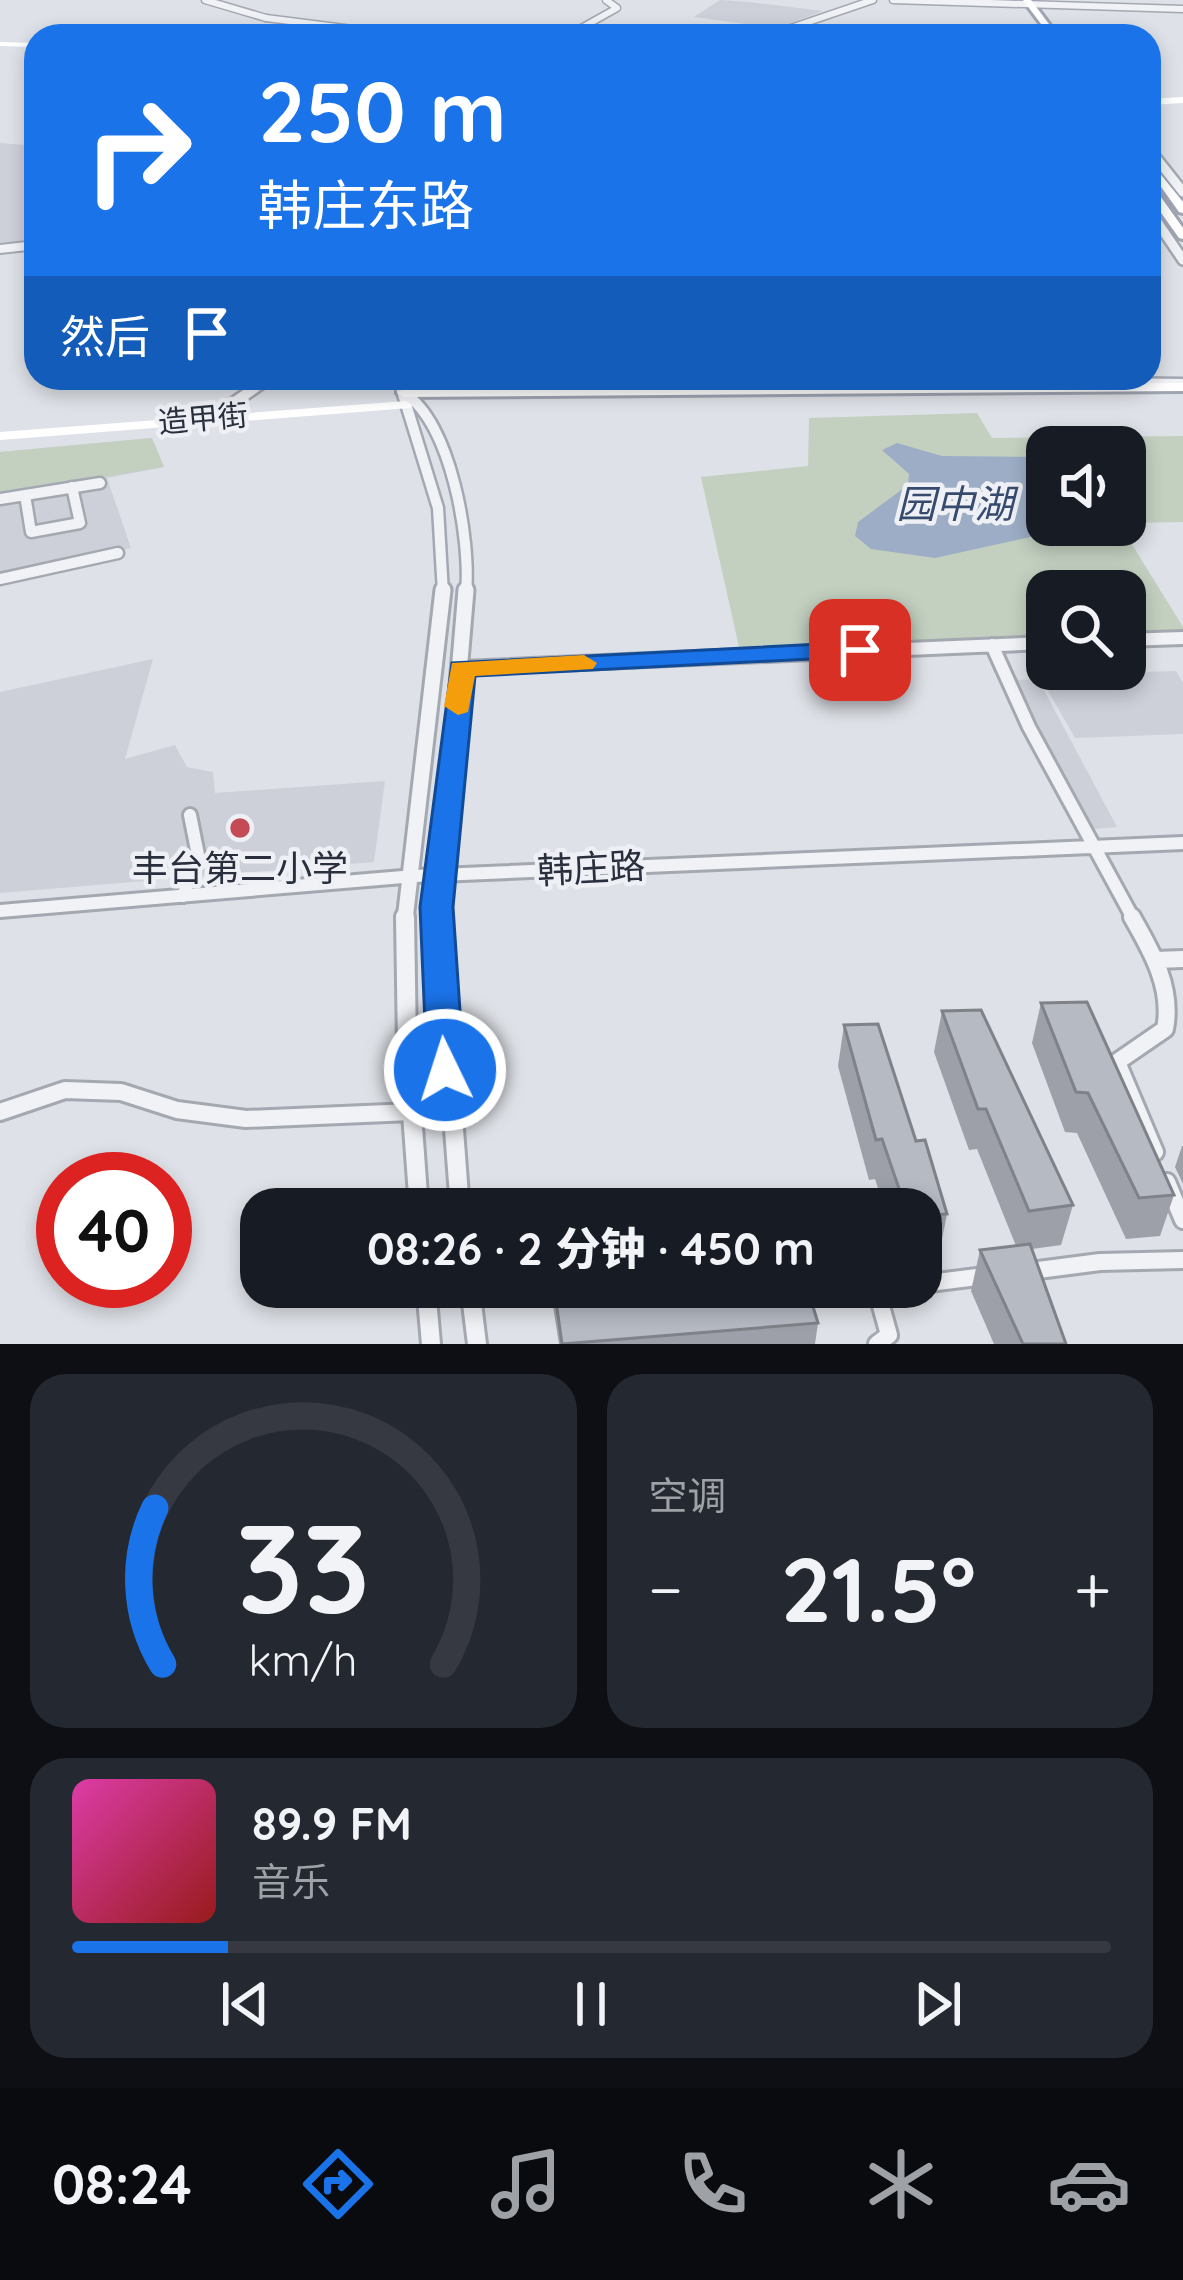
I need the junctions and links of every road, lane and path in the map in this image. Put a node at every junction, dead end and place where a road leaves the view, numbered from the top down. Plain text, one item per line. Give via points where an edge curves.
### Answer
1 (205, 0) edge
2 (606, 0) edge
3 (873, 0) edge
4 (893, 0) edge
5 (1022, 2) edge
6 (1183, 9) edge
7 (266, 18) joint
8 (313, 24) edge
9 (589, 24) edge
10 (802, 24) edge
11 (1043, 24) edge
12 (1161, 164) edge
13 (1161, 184) edge
14 (1183, 192) edge
15 (1179, 215) edge
16 (1161, 229) edge
17 (1183, 236) edge
18 (1183, 260) edge
19 (252, 390) edge
20 (699, 390) edge
21 (408, 395) edge
22 (1183, 399) edge
23 (229, 406) junction
24 (0, 425) edge
25 (0, 436) edge
26 (100, 483) dead end
27 (72, 487) junction
28 (25, 495) junction
29 (0, 499) edge
30 (118, 553) dead end
31 (0, 579) edge
32 (1183, 638) edge
33 (1146, 639) edge
34 (1026, 643) edge
35 (992, 644) junction
36 (462, 668) junction
37 (190, 814) dead end
38 (1183, 843) edge
39 (1092, 845) junction
40 (439, 875) junction
41 (407, 877) junction
42 (183, 896) junction
43 (0, 911) edge
44 (1183, 959) edge
45 (1156, 960) junction
46 (0, 1112) edge
47 (410, 1112) junction
48 (417, 1188) edge
49 (458, 1188) edge
50 (1183, 1220) edge
51 (1183, 1260) edge
52 (942, 1281) edge
53 (427, 1308) edge
54 (472, 1308) edge
55 (882, 1308) edge
56 (430, 1344) edge
57 (476, 1344) edge
58 (877, 1344) edge

1 - 7 street
2 - 9 street via 614,10
3 - 10 street
4 - 5 street
5 - 6 street
5 - 11 main road
7 - 8 street
12 - 14 street
13 - 15 main road
15 - 17 main road
16 - 18 street
19 - 23 street, 造甲街
20 - 21 main road
21 - 22 main road
21 - 23 main road, 造甲街
21 - 25 main road, 造甲街
21 - 36 street via 450,471 466,528
21 - 41 street via 442,557
23 - 24 main road, 造甲街
26 - 27 street
27 - 28 street
27 - 28 street via 80,523 31,532
28 - 29 street
30 - 31 street
32 - 33 street
34 - 35 street
35 - 36 street
35 - 39 street
36 - 40 street
37 - 42 street via 198,855
38 - 39 street, 韩庄路
39 - 40 street, 韩庄路
39 - 45 street
40 - 41 street, 韩庄路
40 - 49 street via 436,939
41 - 42 street, 韩庄路
41 - 47 street
42 - 43 street, 韩庄路
44 - 45 street
45 - 50 street via 1169,1008 1165,1029 1117,1062
46 - 47 street via 64,1090 121,1092 246,1119
47 - 48 street
51 - 52 street
53 - 56 street
54 - 57 street
55 - 58 street via 890,1335

